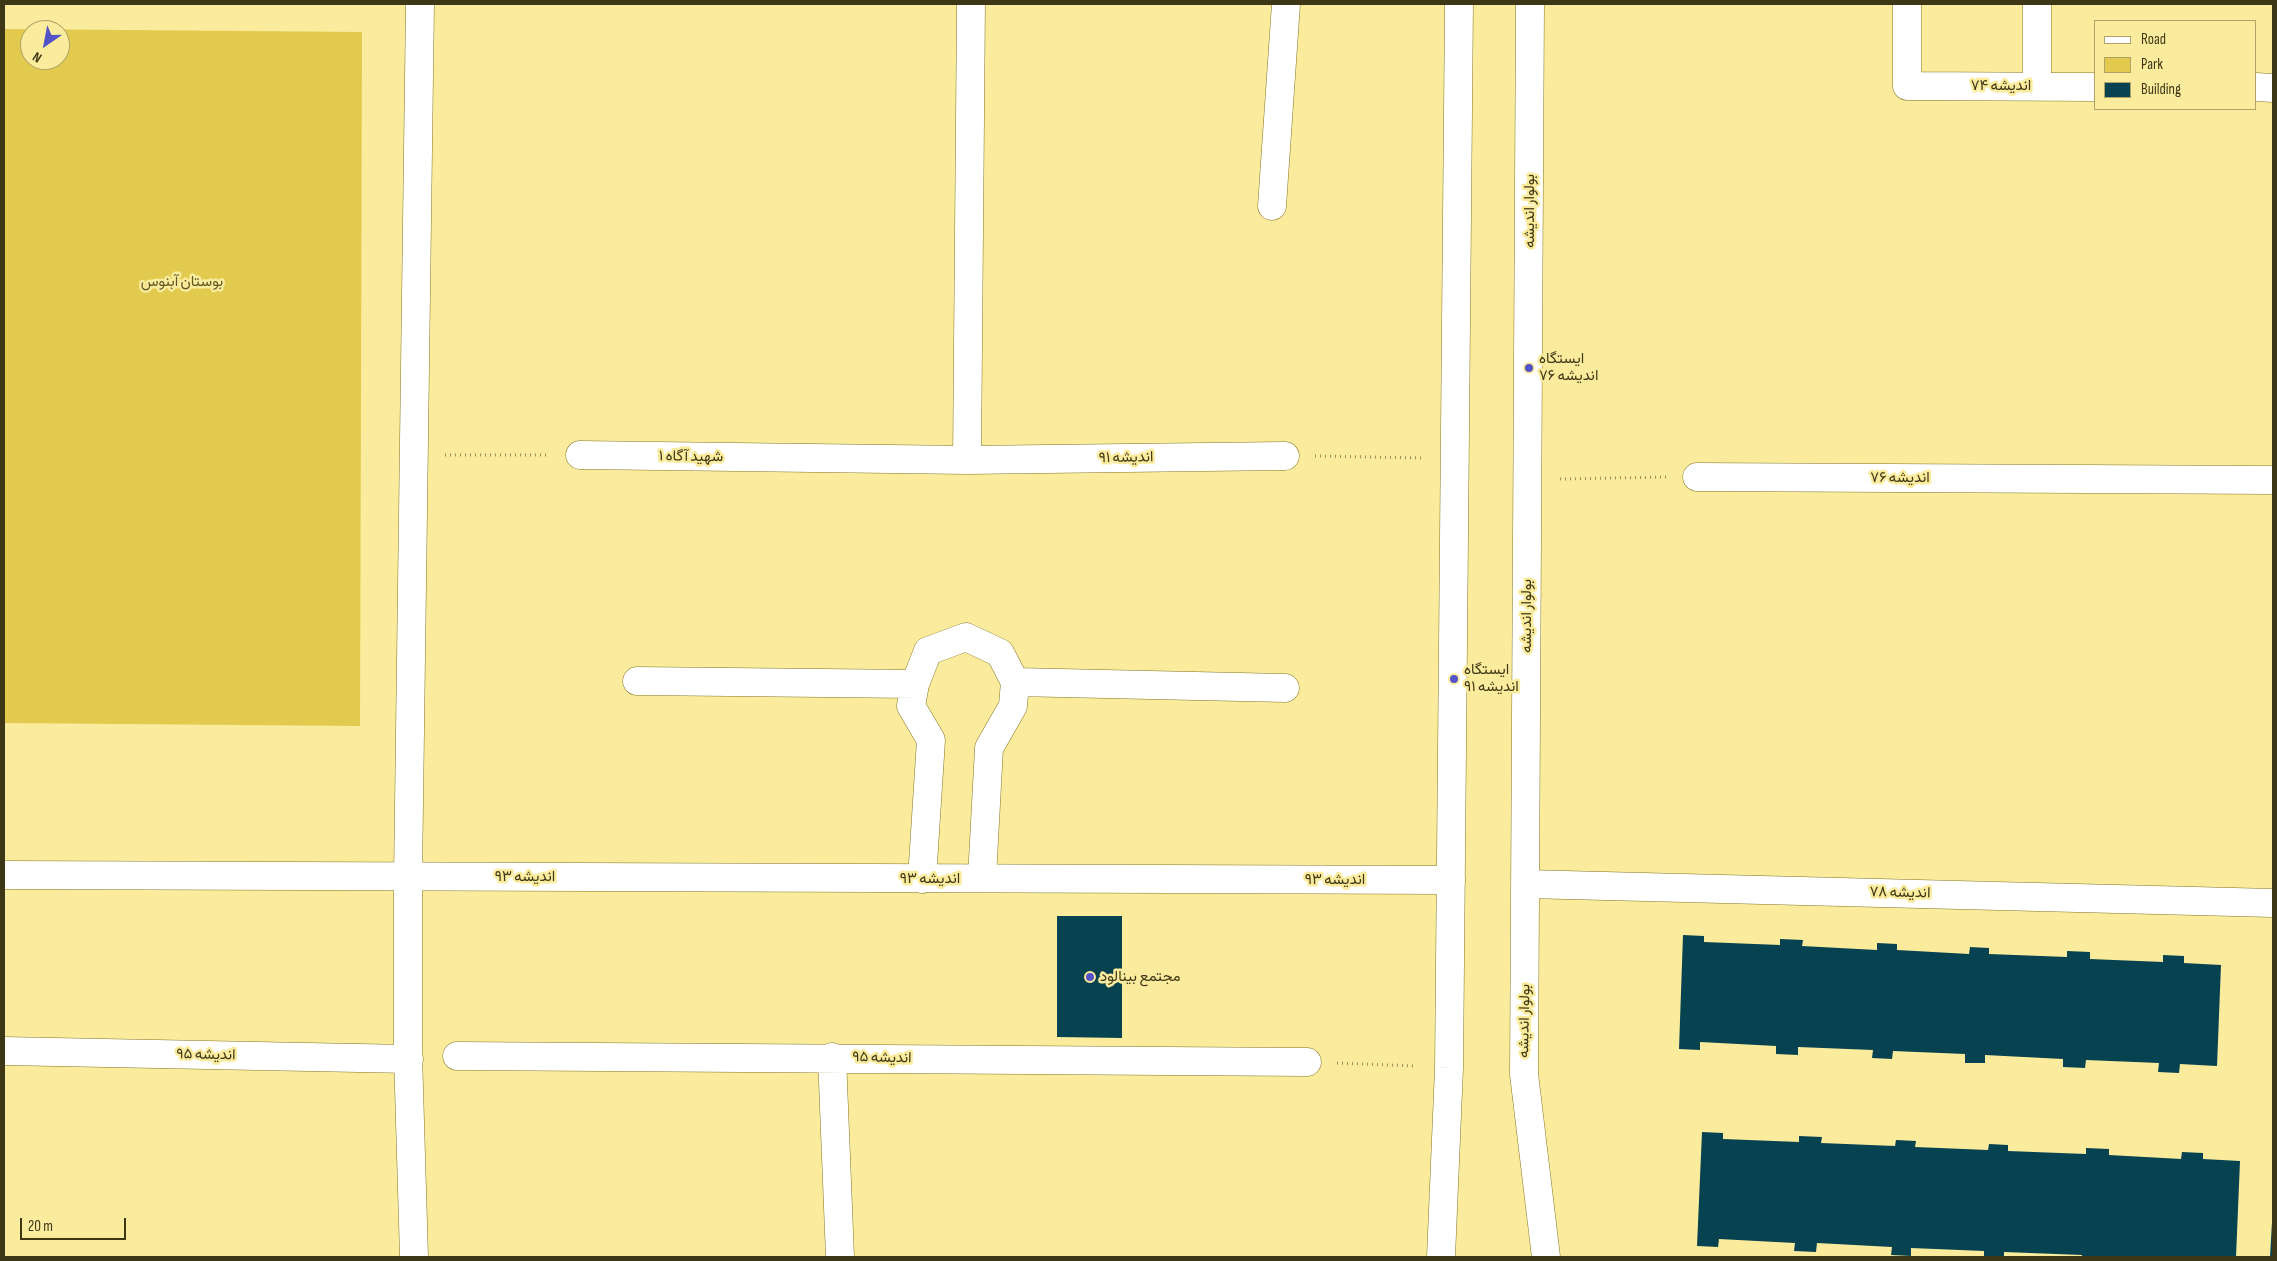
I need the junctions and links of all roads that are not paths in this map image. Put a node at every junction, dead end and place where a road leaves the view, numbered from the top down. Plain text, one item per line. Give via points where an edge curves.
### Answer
1 (420, 4) edge
2 (971, 4) edge
3 (1286, 4) edge
4 (1460, 4) edge
5 (1530, 4) edge
6 (1907, 4) edge
7 (2037, 4) edge
8 (2036, 86) junction
9 (2094, 87) edge
10 (2257, 88) edge
11 (2273, 88) edge
12 (1272, 206) dead end
13 (580, 455) road end
14 (1285, 456) road end
15 (967, 460) junction
16 (1697, 477) road end
17 (2273, 480) edge
18 (637, 680) dead end
19 (1015, 682) junction
20 (915, 684) junction
21 (1285, 688) dead end
22 (4, 875) edge
23 (408, 877) junction
24 (982, 878) junction
25 (922, 879) junction
26 (1451, 880) junction
27 (1526, 884) junction
28 (2273, 903) edge
29 (4, 1052) edge
30 (457, 1056) dead end
31 (832, 1057) junction
32 (409, 1059) junction
33 (1307, 1062) road end
34 (414, 1257) edge
35 (840, 1257) edge
36 (1441, 1257) edge
37 (1546, 1257) edge

1 - 23 street
2 - 15 street
3 - 12 street
4 - 26 street
5 - 27 street, بولوار اندیشه
6 - 8 street, اندیشه ۷۴ via 1907,86
7 - 8 street
8 - 9 street, اندیشه ۷۴
10 - 11 street
13 - 15 street, شهید آگاه ۱
14 - 15 street, اندیشه ۹۱
16 - 17 street, اندیشه ۷۶
18 - 20 street
19 - 20 street via 1000,654 966,637 928,651
19 - 21 street
19 - 24 street via 1013,706 989,748
20 - 25 street via 911,706 931,740
22 - 23 street, اندیشه ۹۳
23 - 25 street, اندیشه ۹۳
23 - 32 street
24 - 25 street, اندیشه ۹۳
24 - 26 street, اندیشه ۹۳
26 - 36 street via 1449,1068
27 - 28 street, اندیشه ۷۸
27 - 37 street, بولوار اندیشه via 1524,1074
29 - 32 street, اندیشه ۹۵
30 - 31 street, اندیشه ۹۵
31 - 33 street, اندیشه ۹۵
31 - 35 street
32 - 34 street

